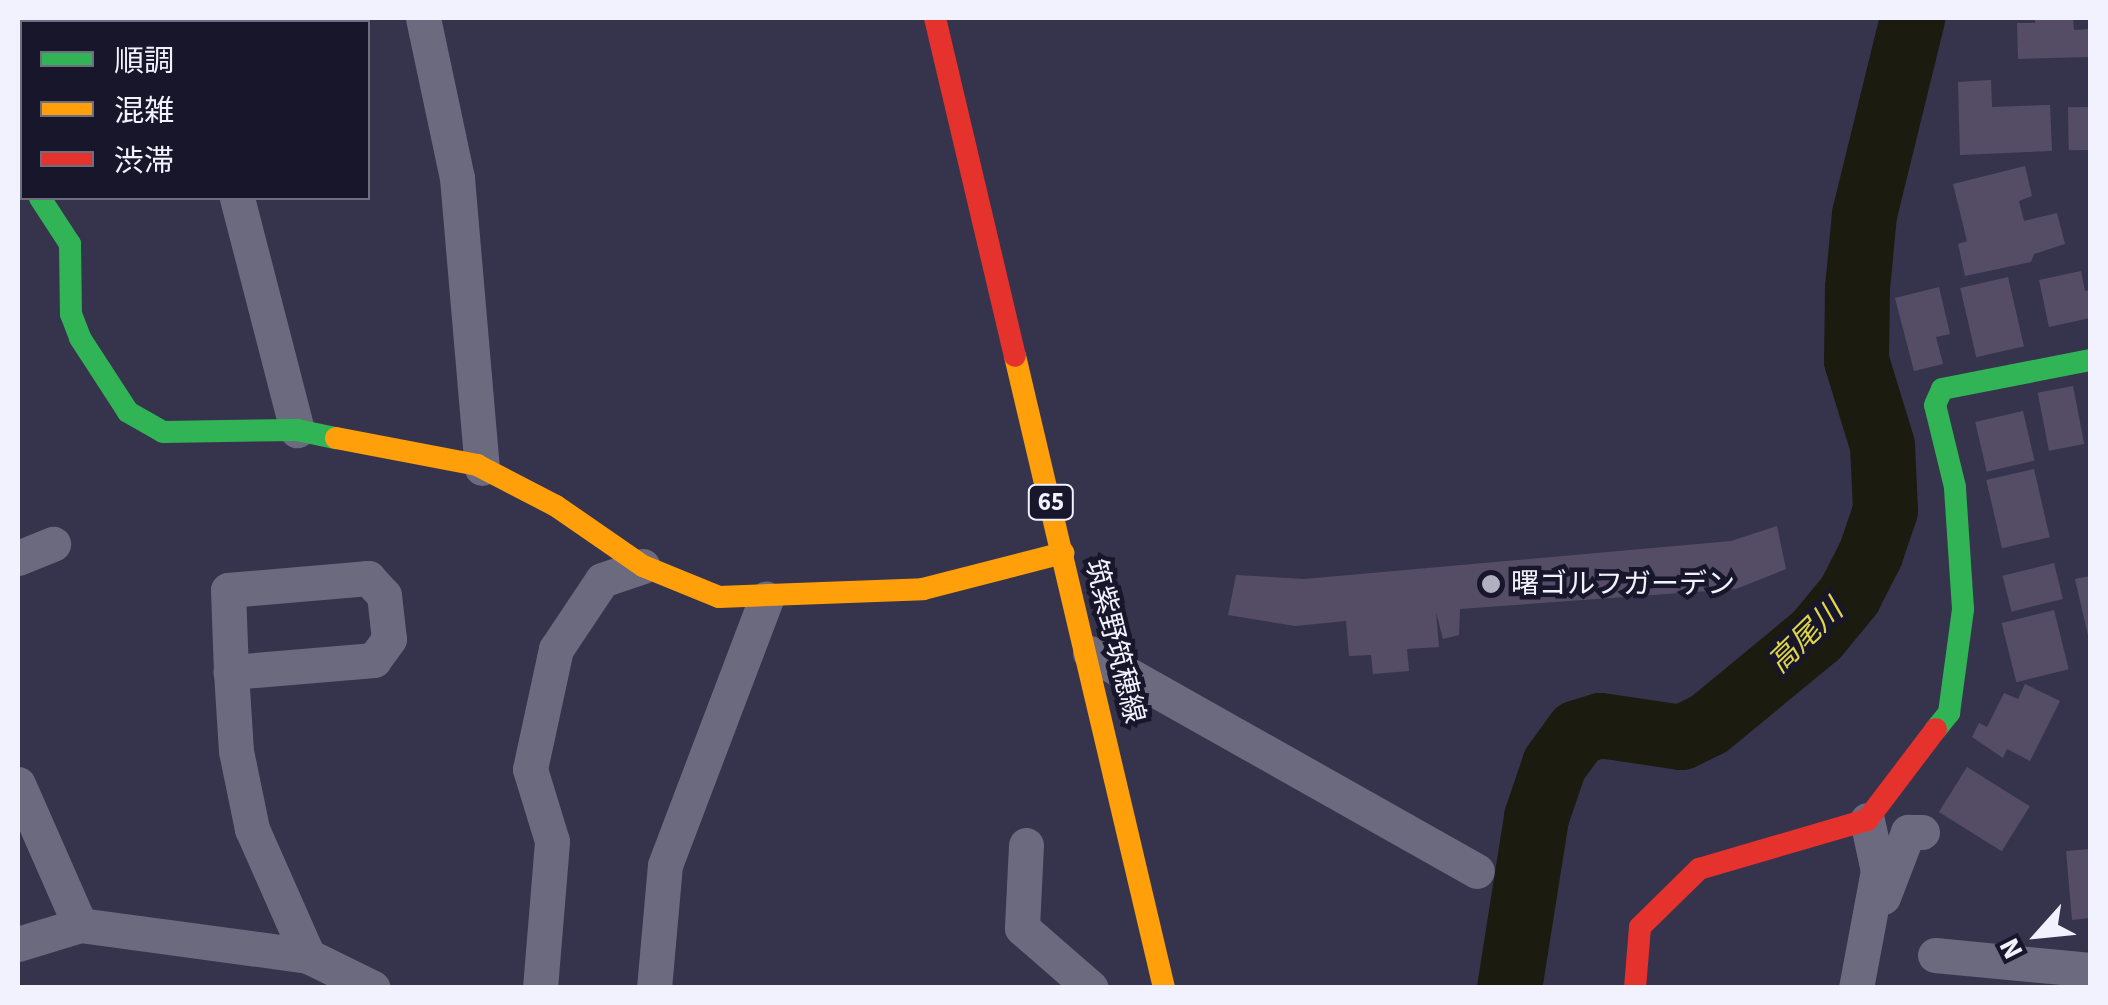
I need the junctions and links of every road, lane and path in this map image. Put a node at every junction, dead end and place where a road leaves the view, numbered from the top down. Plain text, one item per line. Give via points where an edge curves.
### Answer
1 (422, 18) edge
2 (935, 18) edge
3 (41, 200) edge
4 (237, 200) edge
5 (2090, 360) edge
6 (296, 430) junction
7 (482, 468) junction
8 (53, 544) dead end
9 (1063, 553) junction
10 (18, 558) edge
11 (643, 566) junction
12 (766, 599) junction
13 (1090, 653) junction
14 (231, 672) junction
15 (18, 784) edge
16 (1867, 820) junction
17 (1922, 832) dead end
18 (1026, 845) dead end
19 (1477, 871) dead end
20 (80, 924) junction
21 (1867, 939) junction
22 (18, 944) edge
23 (1936, 955) dead end
24 (308, 956) junction
25 (2090, 970) edge
26 (373, 988) edge
27 (540, 988) edge
28 (654, 988) edge
29 (1091, 988) edge
30 (1164, 988) edge
31 (1635, 988) edge
32 (1856, 988) edge

1 - 7 street via 457,178
2 - 9 street, 筑紫野筑穂線 / 65
3 - 6 street via 70,244 71,314 80,338 128,412 164,432 192,436
4 - 6 street
5 - 16 street via 1942,390 1935,406 1955,487 1960,666 1949,713
6 - 7 street
7 - 11 street via 556,506
8 - 10 street
9 - 12 street via 923,589
9 - 13 street, 筑紫野筑穂線 / 65
11 - 12 street via 719,597
11 - 27 street via 602,580 556,649 530,770 552,841
12 - 28 street via 665,866
13 - 19 street
13 - 30 street, 筑紫野筑穂線 / 65
14 - 14 street via 374,660 389,639 384,595 368,578 228,590
14 - 24 street via 236,751 252,829
15 - 20 street
16 - 21 street via 1878,871
16 - 31 street via 1699,869 1640,927
17 - 21 street via 1908,832
18 - 29 street via 1022,928
20 - 22 street
20 - 24 street
21 - 32 street
23 - 25 street
24 - 26 street

